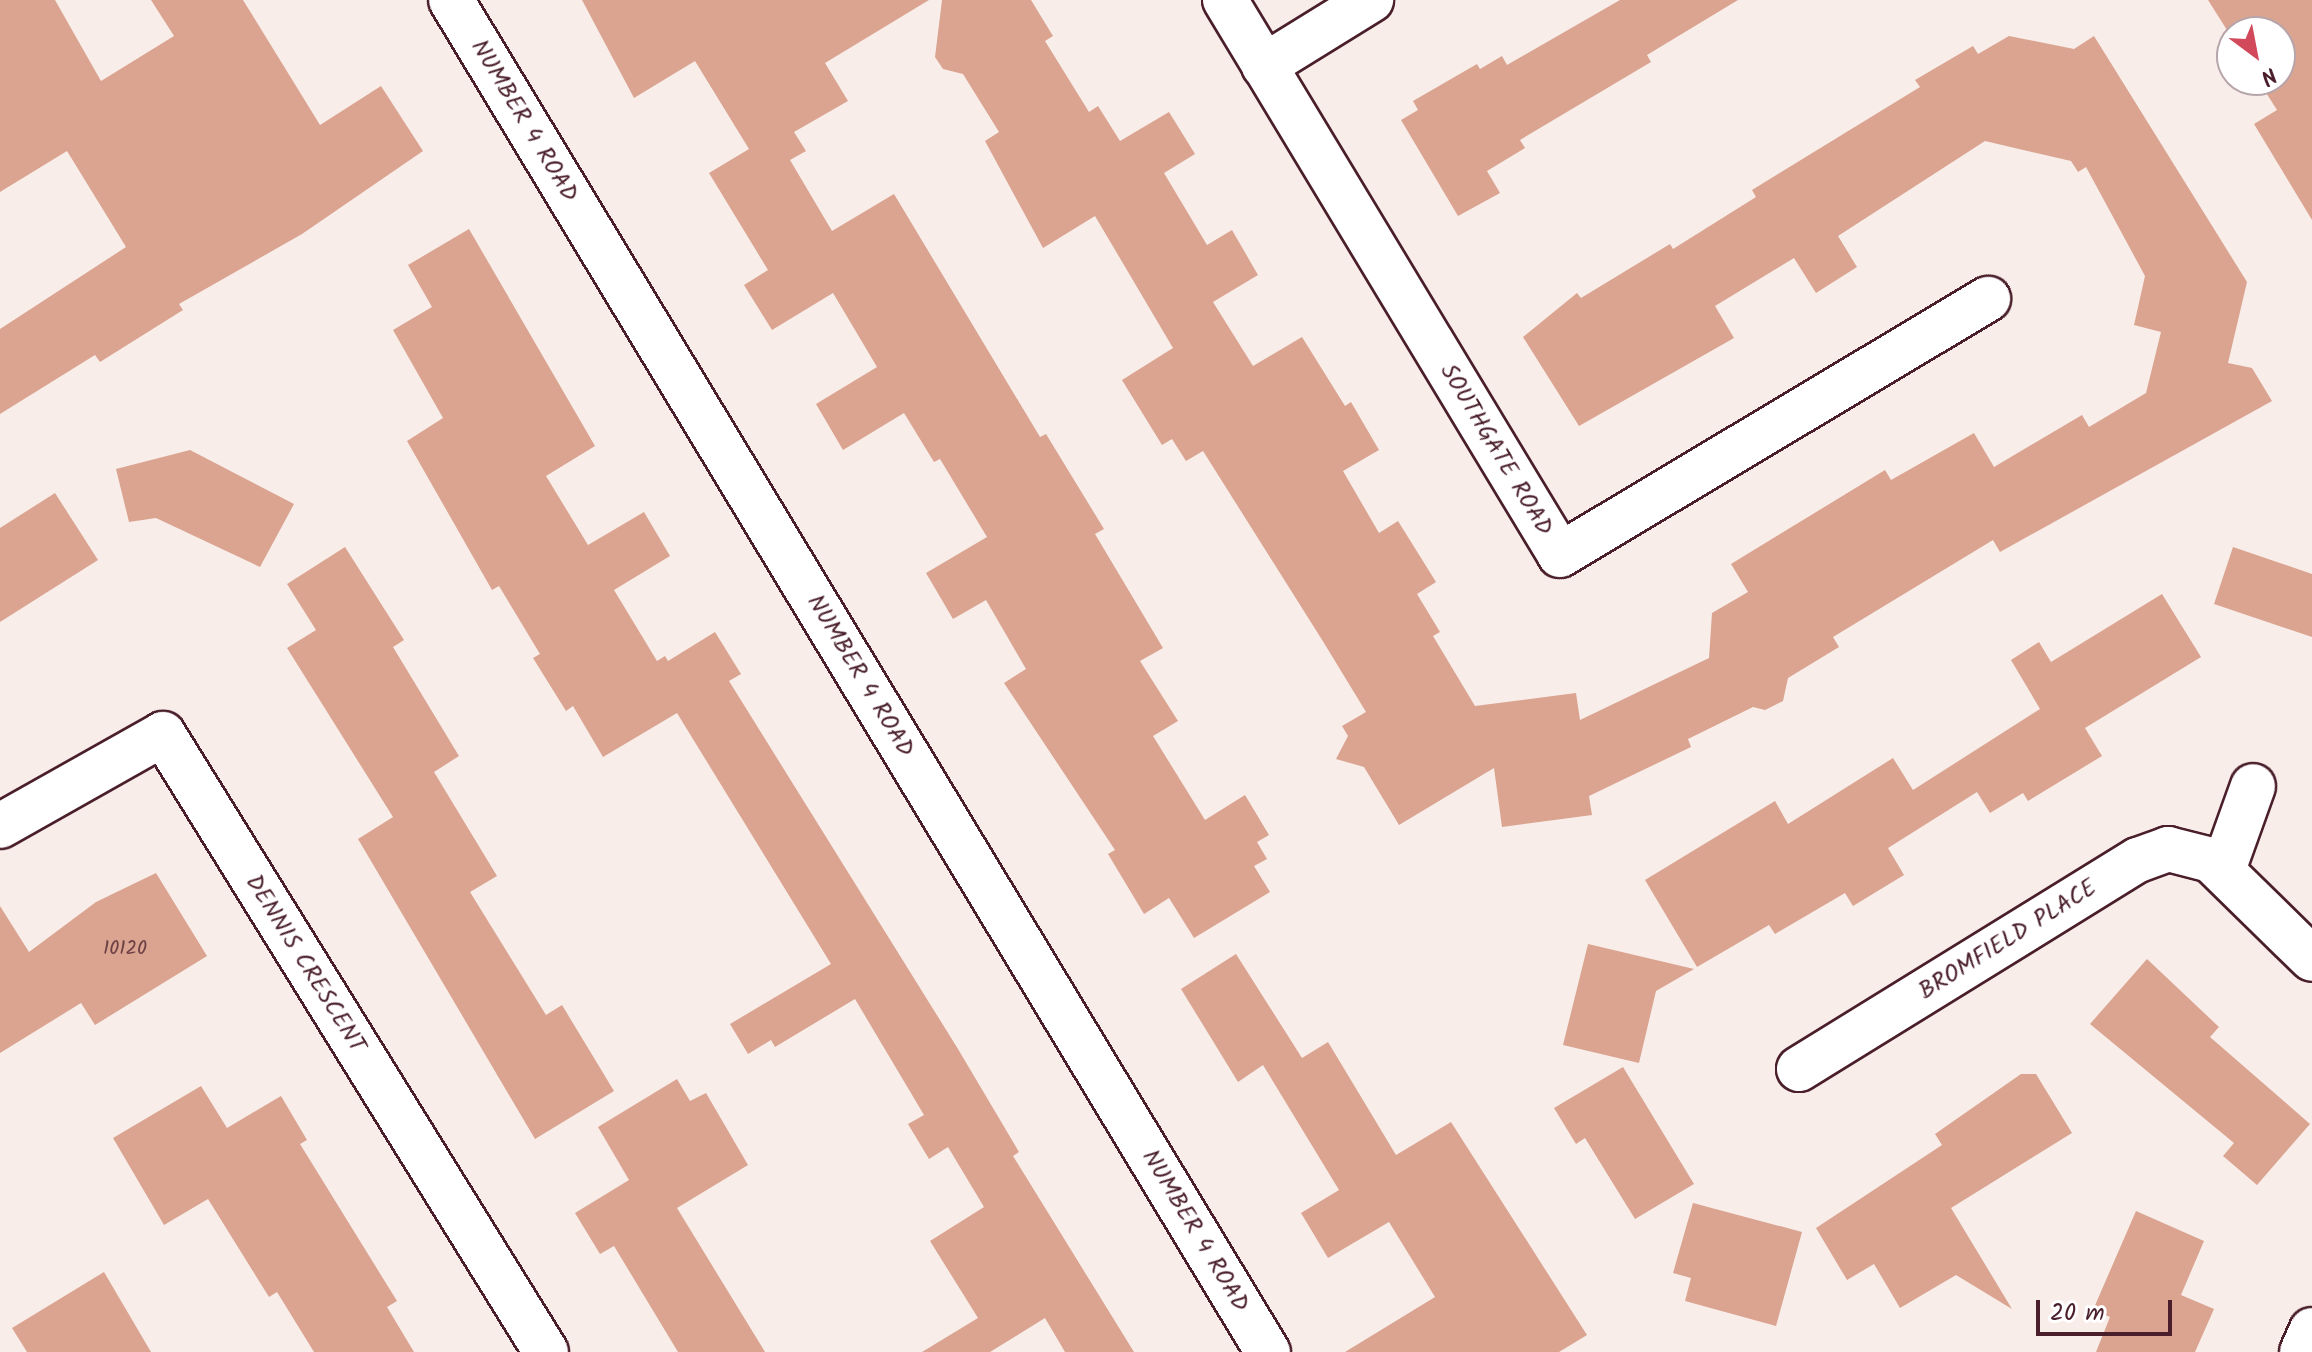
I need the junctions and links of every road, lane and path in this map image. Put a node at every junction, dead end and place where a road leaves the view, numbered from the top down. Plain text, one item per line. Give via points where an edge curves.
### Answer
1 (451, 0) edge
2 (1225, 0) edge
3 (1371, 0) edge
4 (1264, 66) junction
5 (1988, 299) dead end
6 (2253, 786) dead end
7 (0, 826) edge
8 (2223, 870) junction
9 (2312, 959) edge
10 (1799, 1069) dead end
11 (2312, 1330) edge
12 (546, 1352) edge
13 (1268, 1352) edge
14 (2302, 1352) edge

1 - 13 street, NUMBER 4 ROAD
2 - 4 street, SOUTHGATE ROAD
3 - 4 street
4 - 5 street, SOUTHGATE ROAD via 1560,555
6 - 8 street
7 - 12 street, DENNIS CRESCENT via 163,734
8 - 9 street, BROMFIELD PLACE
8 - 10 street, BROMFIELD PLACE via 2190,851 2150,854
11 - 14 street

